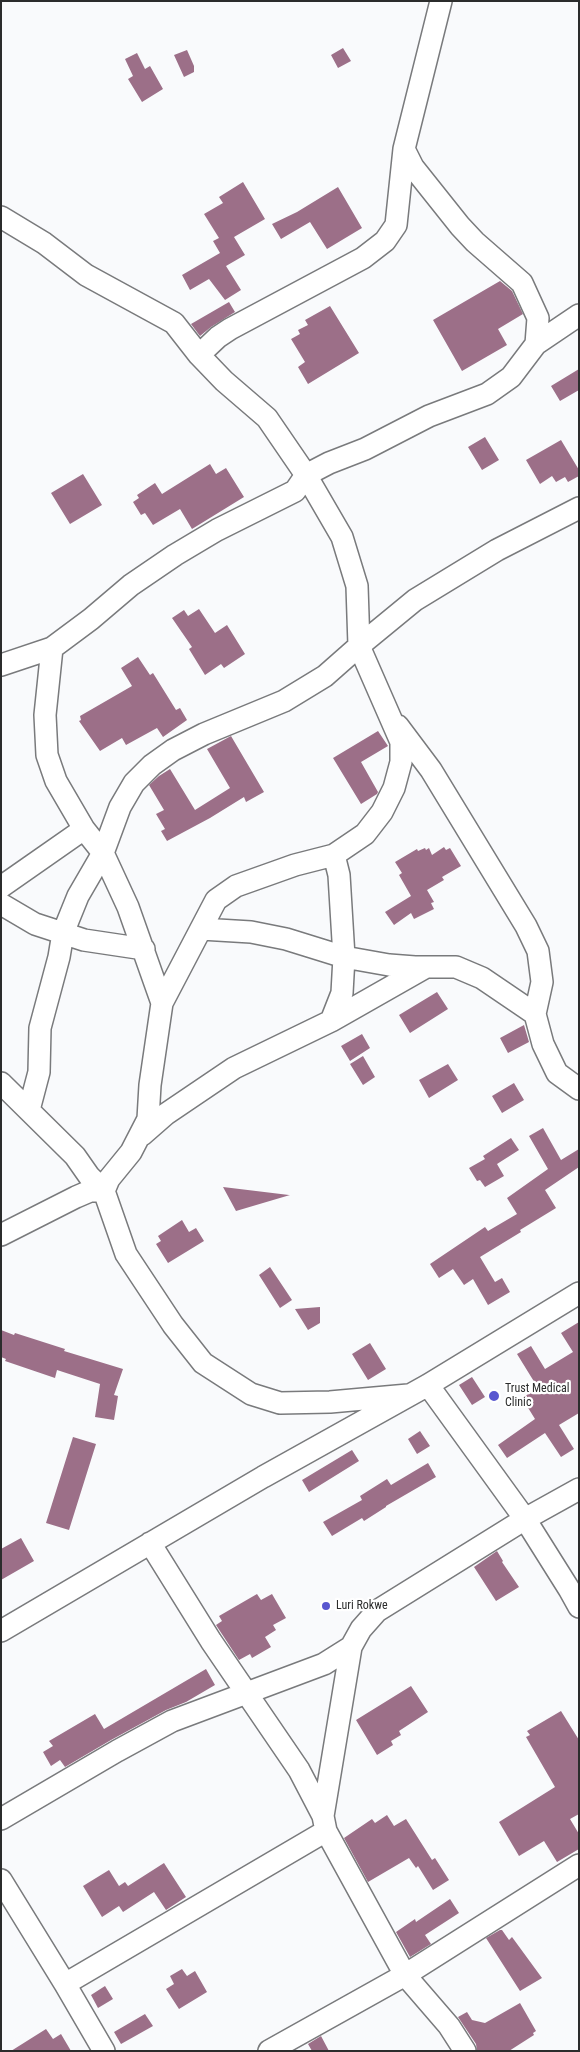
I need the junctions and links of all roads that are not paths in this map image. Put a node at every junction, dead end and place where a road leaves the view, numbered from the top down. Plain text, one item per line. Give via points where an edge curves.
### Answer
1 (442, 1) edge
2 (404, 149) junction
3 (1, 216) edge
4 (579, 315) edge
5 (536, 344) junction
6 (199, 355) junction
7 (306, 475) junction
8 (579, 508) edge
9 (359, 646) junction
10 (52, 648) junction
11 (1, 665) edge
12 (392, 718) junction
13 (84, 829) junction
14 (103, 853) junction
15 (334, 855) junction
16 (1, 887) edge
17 (1, 904) edge
18 (200, 930) junction
19 (63, 933) junction
20 (144, 949) junction
21 (344, 957) junction
22 (426, 967) junction
23 (162, 1003) junction
24 (535, 1014) junction
25 (331, 1021) junction
26 (1, 1083) edge
27 (579, 1089) edge
28 (29, 1110) junction
29 (138, 1139) junction
30 (104, 1191) junction
31 (1, 1235) edge
32 (579, 1292) edge
33 (428, 1385) junction
34 (408, 1395) junction
35 (579, 1489) edge
36 (525, 1519) junction
37 (150, 1543) junction
38 (579, 1607) edge
39 (1, 1631) edge
40 (351, 1648) junction
41 (247, 1694) junction
42 (1, 1819) edge
43 (324, 1823) junction
44 (579, 1865) edge
45 (1, 1880) edge
46 (405, 1976) junction
47 (65, 1984) junction
48 (104, 2051) edge
49 (269, 2051) edge
50 (465, 2051) edge

1 - 2 street
2 - 5 street via 413,167 460,226 522,283 538,318
2 - 6 street via 396,225 385,241 363,258 230,329
3 - 6 street via 86,275 174,323
4 - 5 street
5 - 7 street via 511,377 487,394 429,416
6 - 7 street via 267,418
7 - 9 street via 342,537 347,553 357,586
7 - 10 street via 295,491 175,555 131,585
8 - 9 street via 497,550 415,600
9 - 12 street
9 - 14 street via 325,676 284,701 204,734 173,750 152,766 134,783 120,807
10 - 11 street
10 - 13 street via 46,716 47,755 56,781
12 - 15 street via 401,742 401,762 394,788 382,812 365,834
12 - 24 street via 432,770 530,934 538,951 542,982
13 - 14 street
13 - 16 street
14 - 19 street via 78,896
14 - 20 street
15 - 18 street via 236,886 216,900
15 - 21 street via 339,875
17 - 19 street via 35,924
18 - 21 street via 251,932
18 - 23 street
19 - 20 street via 84,940
19 - 28 street via 40,1028 39,1072
20 - 23 street
21 - 22 street
21 - 25 street via 342,993
22 - 24 street via 456,967 471,972
22 - 25 street
23 - 29 street via 148,1120
24 - 27 street via 543,1044 557,1073
25 - 29 street via 234,1068 166,1114
26 - 28 street
28 - 30 street via 75,1156
29 - 30 street via 108,1179
30 - 31 street via 90,1191
30 - 34 street via 126,1254 203,1363 251,1394 280,1403
32 - 33 street
33 - 34 street
33 - 36 street
34 - 37 street
35 - 36 street
36 - 38 street
36 - 40 street via 377,1611 361,1629
37 - 39 street
37 - 41 street
40 - 41 street via 310,1670
40 - 43 street
41 - 42 street via 164,1725
41 - 43 street via 299,1770
43 - 46 street
43 - 47 street
44 - 46 street
45 - 47 street
46 - 49 street
46 - 50 street via 449,2026
47 - 48 street

